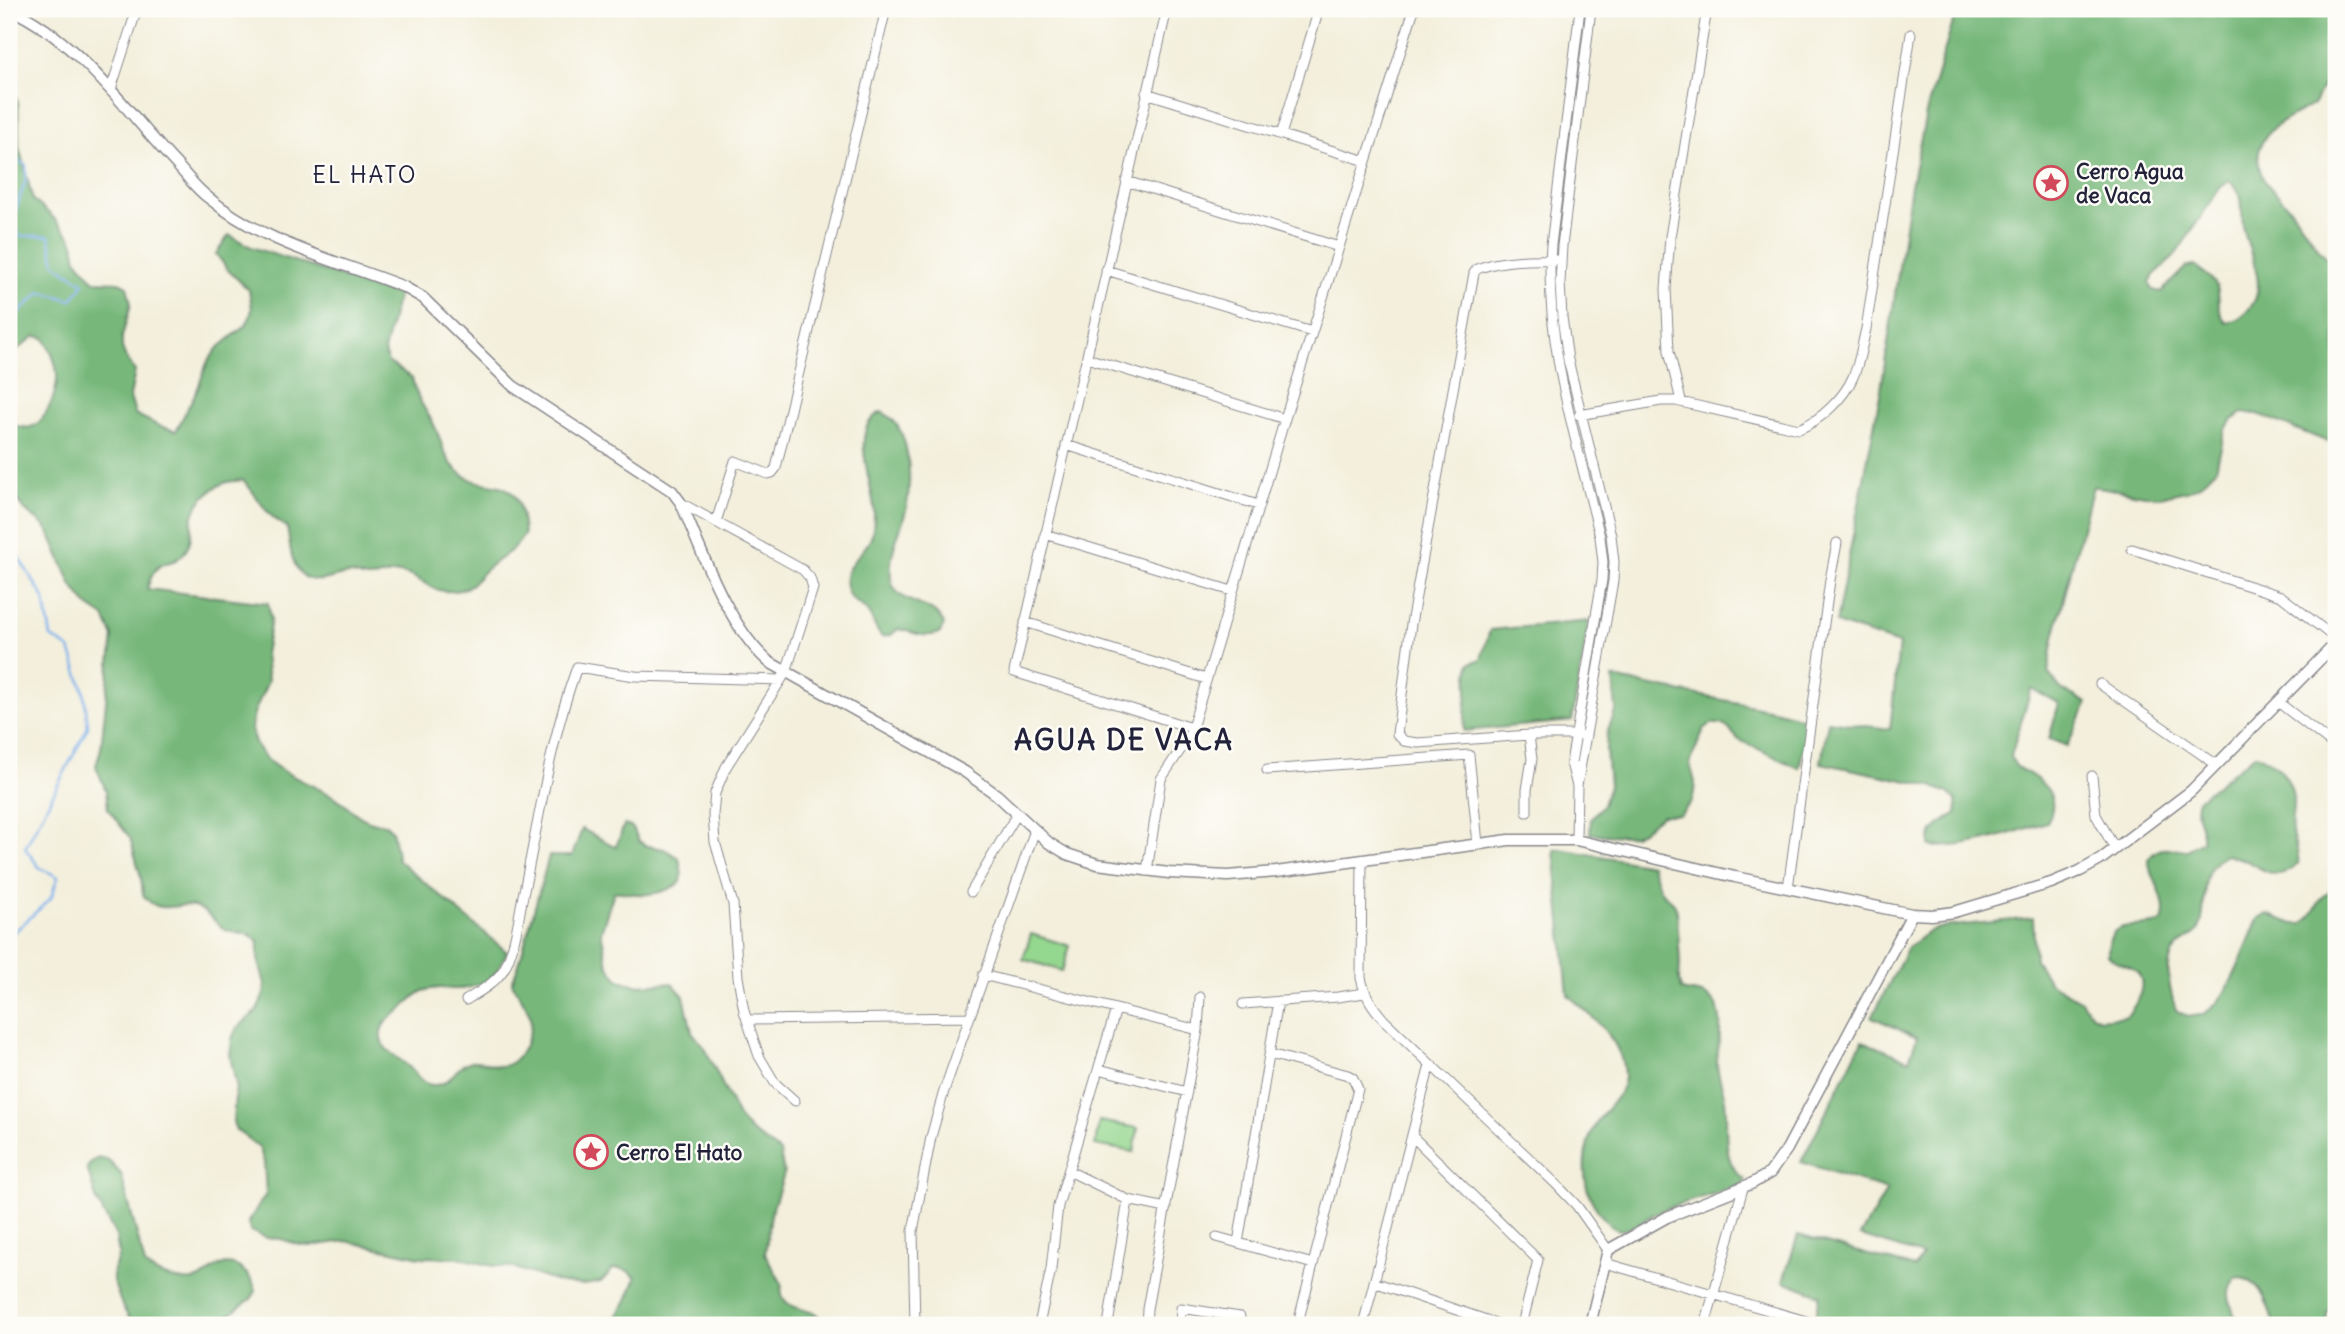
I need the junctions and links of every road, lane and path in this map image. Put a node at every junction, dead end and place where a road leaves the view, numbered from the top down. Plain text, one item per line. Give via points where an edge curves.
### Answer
1 (10, 9) edge
2 (137, 9) edge
3 (886, 9) edge
4 (1167, 9) edge
5 (1319, 9) edge
6 (1414, 9) edge
7 (1580, 9) edge
8 (1591, 9) edge
9 (1707, 9) edge
10 (1911, 34) dead end
11 (111, 89) junction
12 (1146, 93) junction
13 (1281, 135) junction
14 (1366, 161) junction
15 (1126, 181) junction
16 (1339, 247) junction
17 (1550, 260) junction
18 (1561, 261) junction
19 (1106, 270) junction
20 (1312, 332) junction
21 (1087, 358) junction
22 (1681, 401) junction
23 (1582, 414) junction
24 (1571, 416) junction
25 (1285, 419) junction
26 (1066, 445) junction
27 (681, 503) junction
28 (1258, 506) junction
29 (716, 522) junction
30 (1045, 534) junction
31 (1837, 543) dead end
32 (2132, 549) dead end
33 (1232, 591) junction
34 (1025, 622) junction
35 (2336, 641) edge
36 (783, 676) junction
37 (1206, 679) junction
38 (2100, 684) dead end
39 (2278, 702) junction
40 (1192, 728) junction
41 (1529, 735) junction
42 (1576, 735) junction
43 (1587, 736) junction
44 (2336, 747) edge
45 (2217, 765) junction
46 (1266, 770) dead end
47 (2092, 776) dead end
48 (1577, 786) junction
49 (1527, 812) dead end
50 (1017, 814) junction
51 (1035, 830) junction
52 (1576, 840) junction
53 (1478, 844) junction
54 (2115, 849) junction
55 (1362, 860) junction
56 (1147, 871) junction
57 (1787, 888) junction
58 (971, 892) dead end
59 (1912, 914) junction
60 (983, 975) junction
61 (1364, 993) junction
62 (1200, 997) dead end
63 (466, 1000) dead end
64 (1278, 1001) junction
65 (1243, 1004) dead end
66 (1116, 1009) junction
67 (969, 1017) junction
68 (747, 1020) junction
69 (1198, 1030) junction
70 (1270, 1054) junction
71 (1430, 1065) junction
72 (1099, 1069) junction
73 (1187, 1092) junction
74 (795, 1101) dead end
75 (1412, 1136) junction
76 (1069, 1171) junction
77 (1743, 1188) junction
78 (1128, 1200) junction
79 (1166, 1208) junction
80 (1217, 1237) dead end
81 (1238, 1243) junction
82 (1608, 1250) junction
83 (1605, 1263) junction
84 (1313, 1264) junction
85 (1374, 1282) junction
86 (1714, 1294) junction
87 (1240, 1317) dead end
88 (1812, 1323) dead end
89 (915, 1325) edge
90 (1039, 1325) edge
91 (1108, 1325) edge
92 (1146, 1325) edge
93 (1180, 1325) edge
94 (1300, 1325) edge
95 (1363, 1325) edge
96 (1501, 1325) edge
97 (1522, 1325) edge
98 (1590, 1325) edge
99 (1705, 1325) edge

1 - 11 street via 33,19 63,42
2 - 11 street
3 - 29 street via 776,468 768,474 735,461
4 - 12 street
5 - 13 street
6 - 14 street
7 - 17 street
8 - 18 street
9 - 22 street via 1670,237 1666,289 1669,351
10 - 22 street via 1866,329 1845,391 1821,416 1799,429
11 - 27 street via 207,197 229,214 257,230 423,298 513,386 654,478
12 - 13 street
12 - 15 street
13 - 14 street
14 - 16 street
15 - 16 street
15 - 19 street
16 - 20 street
17 - 18 street
17 - 24 street via 1551,318
17 - 41 street via 1486,266 1474,273 1396,728 1396,734 1410,743
18 - 23 street via 1562,317
19 - 20 street
19 - 21 street
20 - 25 street
21 - 25 street
21 - 26 street
22 - 23 street
23 - 24 street
23 - 43 street via 1614,562
24 - 42 street via 1603,562
25 - 28 street
26 - 28 street
26 - 30 street
27 - 29 street
27 - 36 street via 742,634
28 - 33 street
29 - 36 street via 810,578 811,598
30 - 33 street
30 - 34 street
31 - 57 street
32 - 35 street via 2281,596
33 - 37 street
34 - 37 street
34 - 40 street via 1014,672
35 - 39 street
36 - 50 street via 965,772
36 - 63 street via 635,677 577,667 553,744 506,966 486,988
36 - 68 street via 726,766 715,793 715,842 733,904 738,977
37 - 40 street
38 - 45 street
39 - 44 street
39 - 45 street
40 - 56 street via 1161,779
41 - 42 street
41 - 49 street via 1532,759
42 - 43 street
42 - 48 street via 1571,763
43 - 48 street
45 - 54 street via 2191,791
46 - 53 street via 1469,755
47 - 54 street via 2096,815
48 - 52 street
50 - 51 street
50 - 58 street
51 - 56 street via 1079,859
51 - 60 street
52 - 53 street
52 - 57 street
53 - 55 street
54 - 59 street via 2051,883 1954,912
55 - 56 street via 1228,876
55 - 61 street
57 - 59 street
59 - 77 street via 1787,1149 1770,1173
60 - 66 street
60 - 67 street
61 - 64 street
61 - 71 street via 1384,1020
62 - 69 street
64 - 65 street
64 - 70 street
66 - 69 street
66 - 72 street
67 - 68 street
67 - 89 street via 944,1091 919,1195 913,1231
68 - 74 street via 759,1056 775,1083
69 - 73 street
70 - 81 street
70 - 84 street via 1340,1072 1357,1084
71 - 75 street
71 - 82 street via 1577,1206
72 - 73 street
72 - 76 street
73 - 79 street
75 - 85 street
75 - 97 street via 1538,1260
76 - 78 street
76 - 90 street via 1058,1206
77 - 82 street via 1667,1217
77 - 86 street
78 - 79 street
78 - 91 street
79 - 92 street
80 - 81 street
81 - 84 street
82 - 83 street
83 - 86 street
83 - 98 street
84 - 94 street
85 - 95 street
85 - 96 street
86 - 88 street
86 - 99 street
87 - 93 street via 1181,1308

